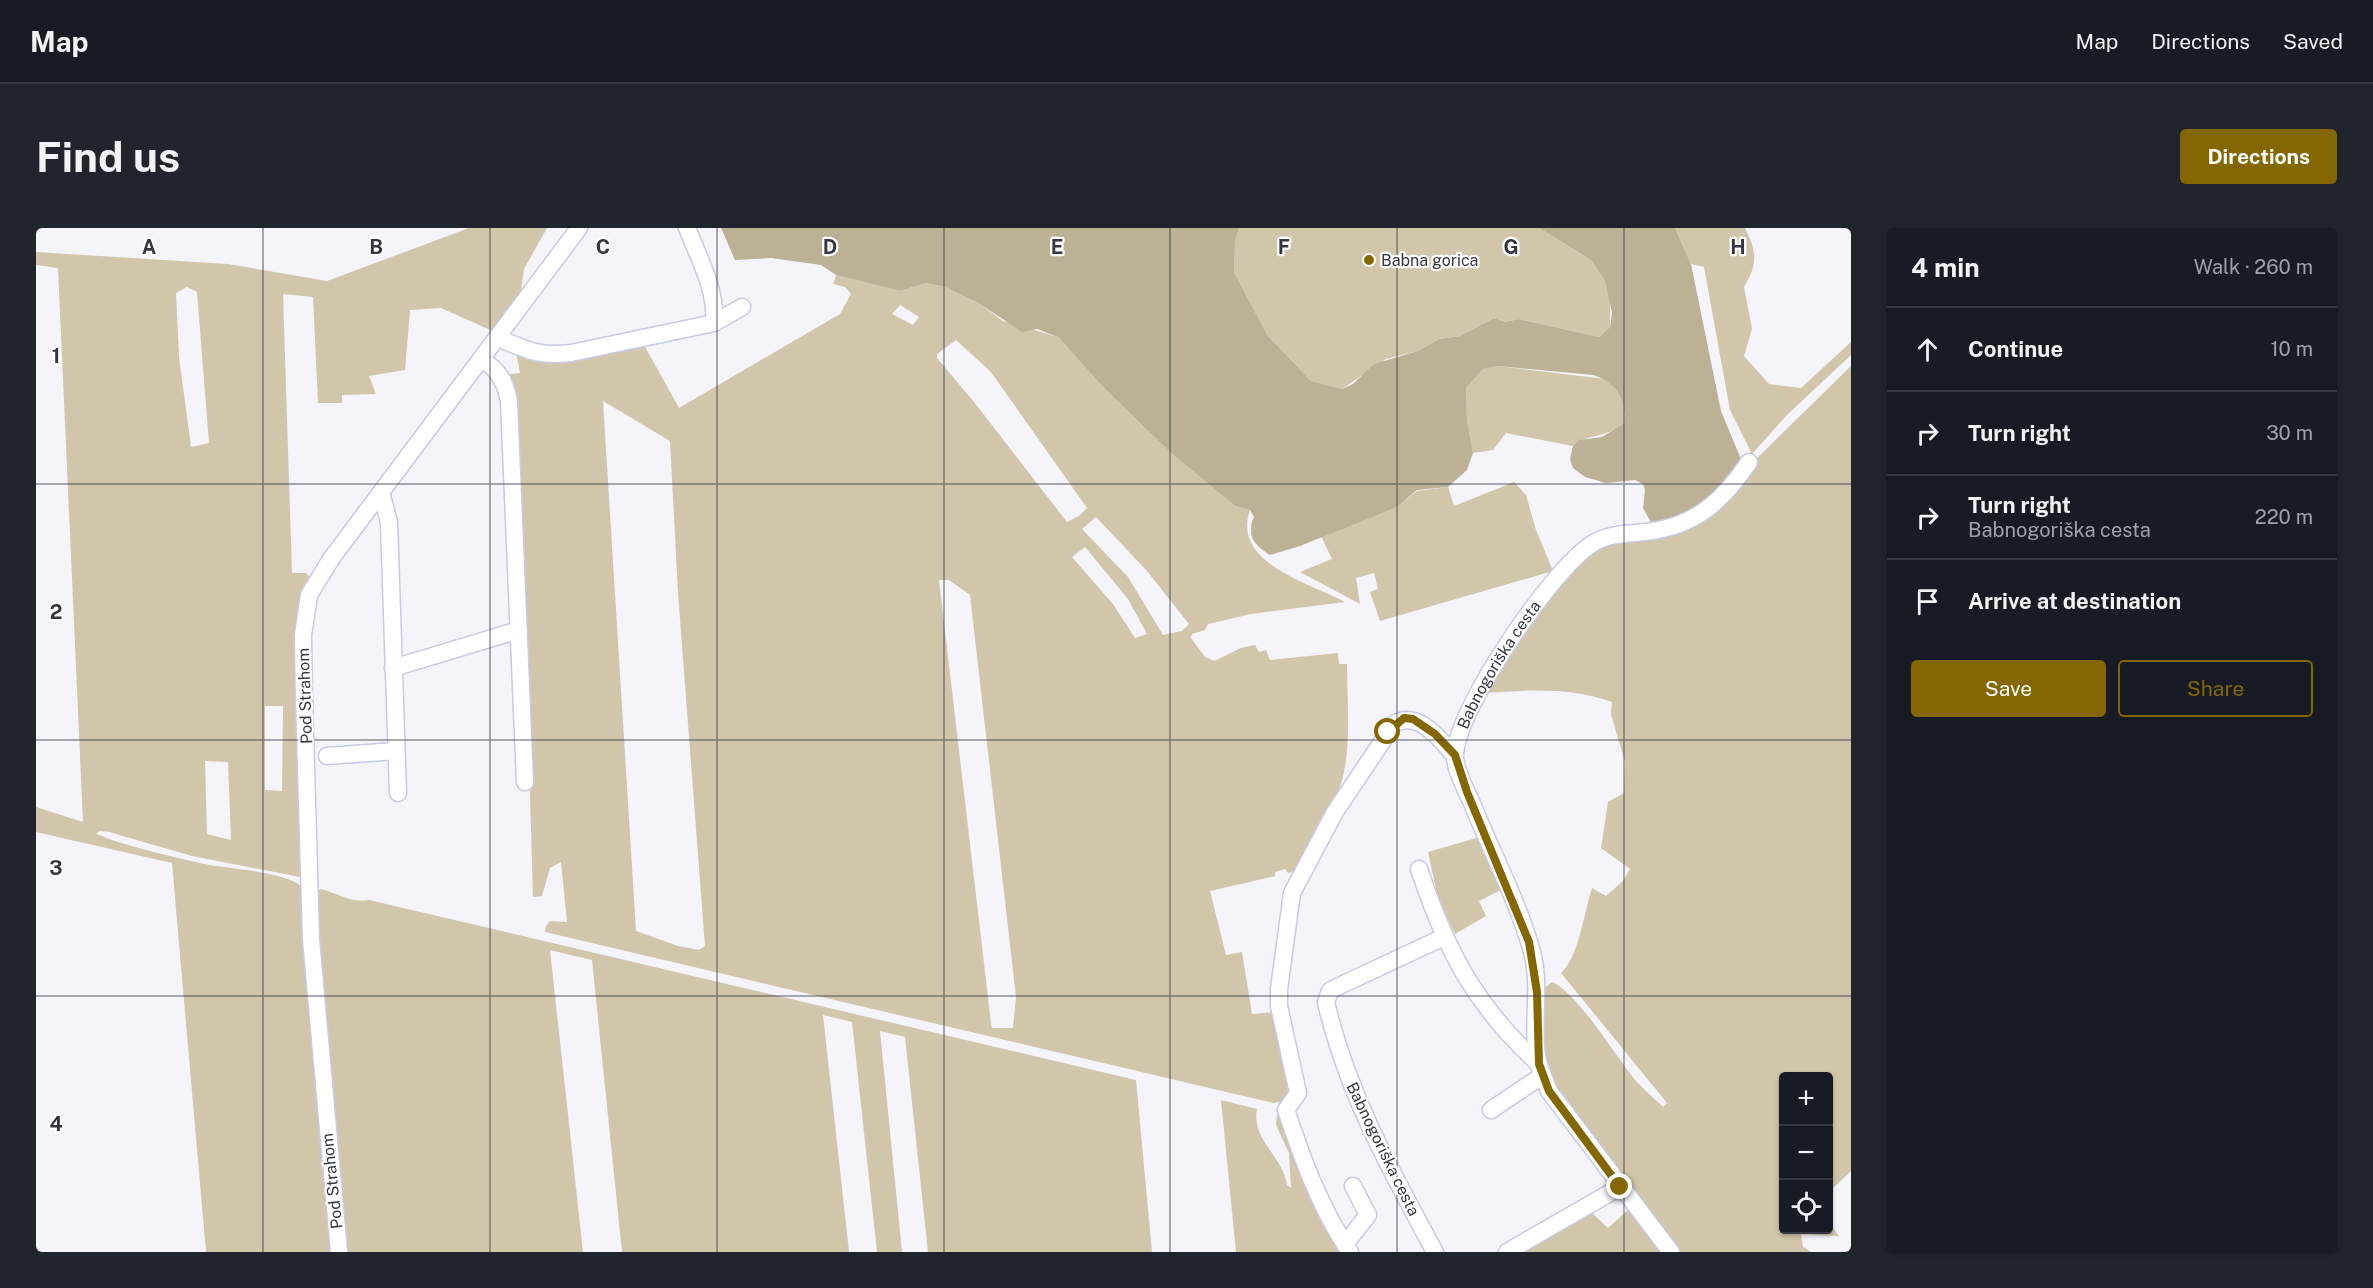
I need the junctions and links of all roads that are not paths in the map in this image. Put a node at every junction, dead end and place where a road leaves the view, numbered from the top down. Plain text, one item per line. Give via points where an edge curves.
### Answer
1 (579, 228) edge
2 (687, 228) edge
3 (742, 307) dead end
4 (714, 323) junction
5 (498, 338) junction
6 (483, 360) junction
7 (1749, 462) dead end
8 (381, 492) junction
9 (519, 630) junction
10 (393, 668) junction
11 (396, 751) junction
12 (1455, 755) junction
13 (327, 756) dead end
14 (525, 782) dead end
15 (398, 793) dead end
16 (1419, 869) dead end
17 (1444, 937) junction
18 (1541, 1069) junction
19 (1491, 1110) dead end
20 (1353, 1186) dead end
21 (1620, 1187) junction
22 (1347, 1248) edge
23 (339, 1252) edge
24 (1436, 1252) edge
25 (1507, 1252) edge
26 (1671, 1252) edge

1 - 5 street, Pod Strahom
2 - 4 street via 710,287
3 - 4 street
4 - 5 street via 549,356
5 - 6 street, Pod Strahom
6 - 8 street, Pod Strahom
6 - 9 street via 496,369 505,383 509,401
7 - 12 street, Babnogoriška cesta via 1715,505 1694,519 1658,530 1607,537 1591,544 1567,566 1533,605 1463,725
8 - 10 street via 389,522
8 - 23 street, Pod Strahom via 309,595 303,635 311,939
9 - 10 street
9 - 14 street
10 - 11 street
11 - 13 street
11 - 15 street
12 - 18 street via 1534,959
12 - 22 street via 1413,719 1404,718 1394,724 1335,812 1304,867 1290,905 1279,989 1281,1023 1298,1093 1286,1110 1310,1179
16 - 17 street
17 - 18 street via 1486,1008
17 - 24 street, Babnogoriška cesta via 1337,987 1330,991 1326,1002 1350,1085 1376,1143
18 - 19 street
18 - 21 street via 1549,1091
20 - 22 street via 1368,1215
21 - 25 street
21 - 26 street

